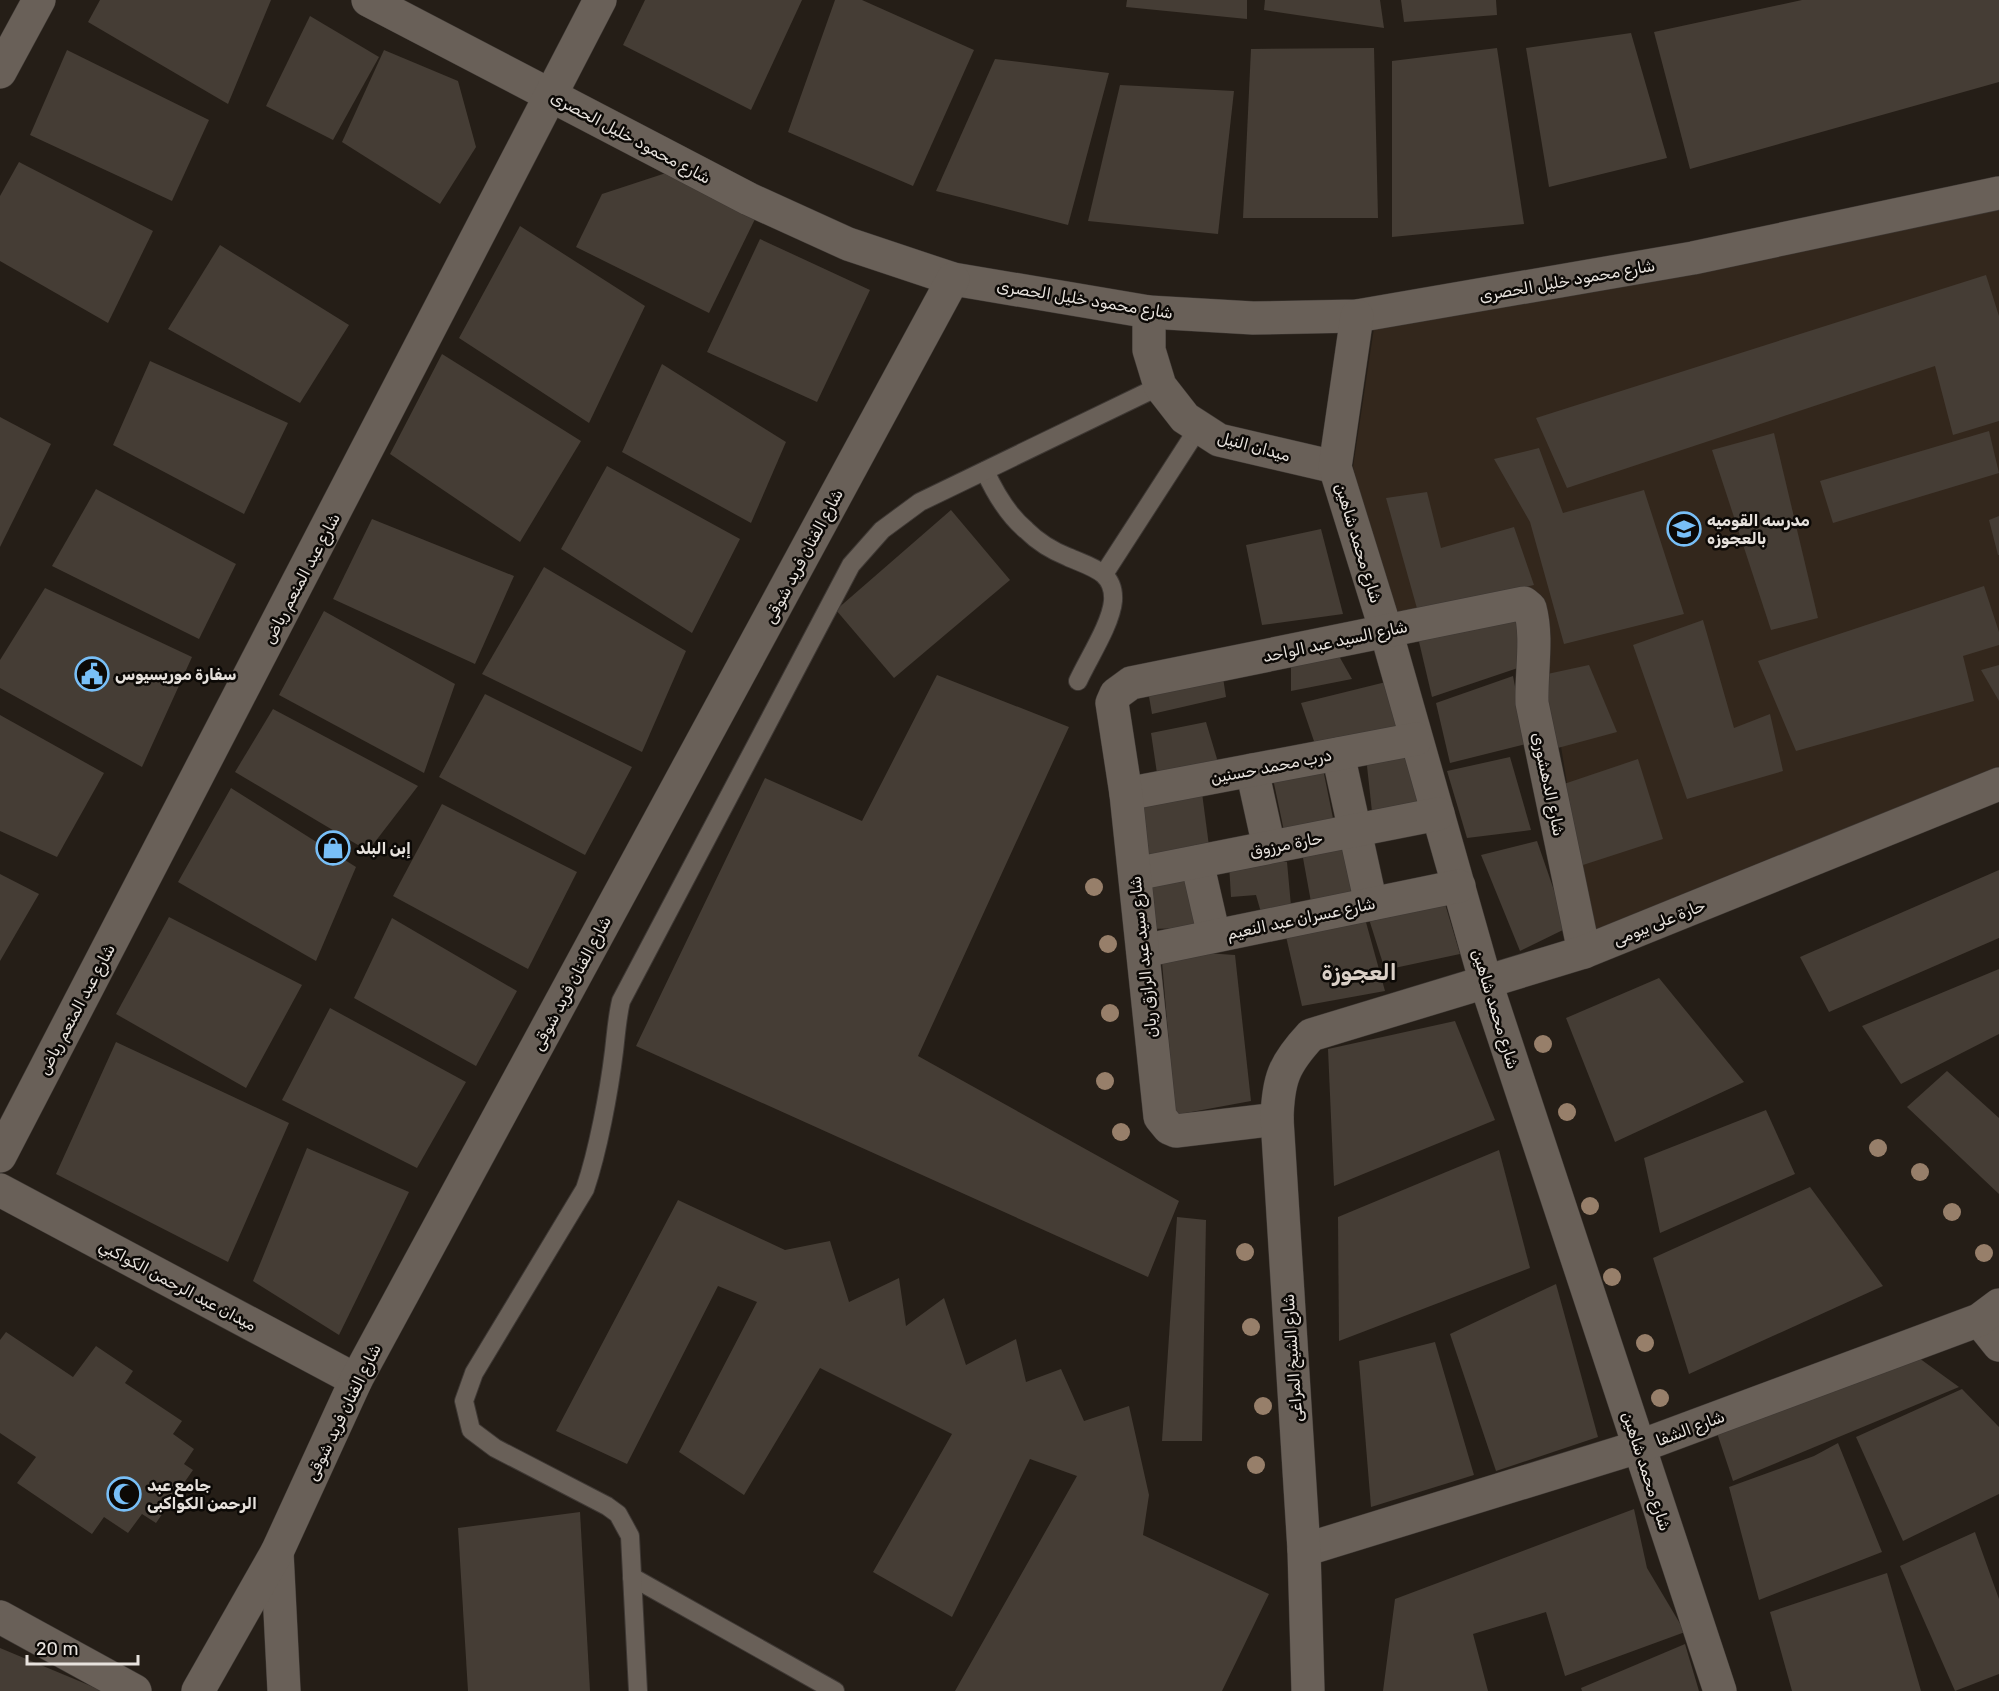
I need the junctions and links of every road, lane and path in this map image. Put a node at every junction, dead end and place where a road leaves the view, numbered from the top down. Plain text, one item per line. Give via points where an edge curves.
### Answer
1 (39, 0) edge
2 (368, 0) edge
3 (600, 0) edge
4 (0, 72) edge
5 (552, 96) junction
6 (1999, 193) edge
7 (953, 279) junction
8 (1149, 312) junction
9 (1358, 315) junction
10 (1160, 386) junction
11 (1199, 427) junction
12 (1335, 467) junction
13 (985, 471) junction
14 (1104, 574) junction
15 (1532, 615) joint
16 (1386, 631) junction
17 (1078, 681) dead end
18 (1131, 683) joint
19 (1416, 739) junction
20 (1338, 754) junction
21 (1252, 770) junction
22 (1999, 784) edge
23 (1126, 794) junction
24 (1438, 814) junction
25 (1355, 831) junction
26 (1269, 847) junction
27 (1197, 862) junction
28 (1135, 874) junction
29 (1458, 886) junction
30 (1371, 904) junction
31 (1214, 936) junction
32 (1143, 951) junction
33 (1584, 952) junction
34 (1486, 983) junction
35 (1311, 1035) joint
36 (1277, 1119) junction
37 (0, 1156) edge
38 (0, 1190) edge
39 (1989, 1313) edge
40 (1999, 1345) edge
41 (356, 1380) junction
42 (1638, 1447) junction
43 (1304, 1550) junction
44 (277, 1552) junction
45 (632, 1577) junction
46 (0, 1617) edge
47 (135, 1691) edge
48 (198, 1691) edge
49 (284, 1691) edge
50 (638, 1691) edge
51 (835, 1691) edge
52 (1308, 1691) edge
53 (1720, 1691) edge

1 - 4 street
2 - 5 street, شارع محمود خليل الحصرى
3 - 5 street, شارع عبد المنعم رياض
5 - 7 street, شارع محمود خليل الحصرى via 749,199 838,239
5 - 37 street, شارع عبد المنعم رياض
6 - 9 street, شارع محمود خليل الحصرى via 1709,255
7 - 8 street, شارع محمود خليل الحصرى
7 - 41 street, شارع الفنان فريد شوقى
8 - 9 street, شارع محمود خليل الحصرى via 1253,318
8 - 10 street, ميدان النيل via 1149,350
9 - 12 street, شارع محمد شاهين
10 - 11 street, ميدان النيل via 1185,418
10 - 13 lane
11 - 12 street, ميدان النيل via 1219,440
11 - 14 lane
12 - 16 street, شارع محمد شاهين
13 - 14 lane via 1004,506 1026,530 1045,545
13 - 45 lane via 920,502 882,530 850,565 621,1001 585,1189 474,1373 464,1401 471,1430 495,1448 618,1514 630,1536
14 - 17 lane via 1113,592 1111,612
15 - 16 street, شارع السيد عبد الواحد via 1524,603 1516,603
15 - 33 street, شارع الدهشورى via 1532,703
16 - 18 street, شارع السيد عبد الواحد
16 - 19 street, شارع محمد شاهين
18 - 23 street, شارع سيد عبد الرازق ريان via 1116,694 1112,703
19 - 20 street, درب محمد حسنين
19 - 24 street, شارع محمد شاهين
20 - 21 street, درب محمد حسنين
20 - 25 street
21 - 23 street, درب محمد حسنين
21 - 26 street
22 - 33 street, حارة على بيومى
23 - 28 street, شارع سيد عبد الرازق ريان
24 - 25 street, حارة مرزوق
24 - 29 street, شارع محمد شاهين
25 - 26 street, حارة مرزوق
25 - 30 street
26 - 27 street, حارة مرزوق
27 - 28 street, حارة مرزوق
27 - 31 street
28 - 32 street, شارع سيد عبد الرازق ريان
29 - 30 street, شارع عسران عبد النعيم
29 - 34 street, شارع محمد شاهين
30 - 31 street, شارع عسران عبد النعيم
31 - 32 street, شارع عسران عبد النعيم
32 - 36 street, شارع سيد عبد الرازق ريان via 1160,1117 1164,1123 1176,1131
33 - 34 street, حارة على بيومى
34 - 35 street, حارة على بيومى
34 - 42 street, شارع محمد شاهين
35 - 36 street, شارع الشيخ المراغى via 1290,1058 1278,1088
36 - 43 street, شارع الشيخ المراغى
38 - 41 street, ميدان عبد الرحمن الكواكبي
39 - 40 street
39 - 42 street, شارع الشفا
41 - 44 street, شارع الفنان فريد شوقى
42 - 43 street, شارع الشفا
42 - 53 street, شارع محمد شاهين
43 - 52 street, شارع الشيخ المراغى
44 - 48 street, شارع الفنان فريد شوقى
44 - 49 street
45 - 50 lane
45 - 51 lane
46 - 47 street

